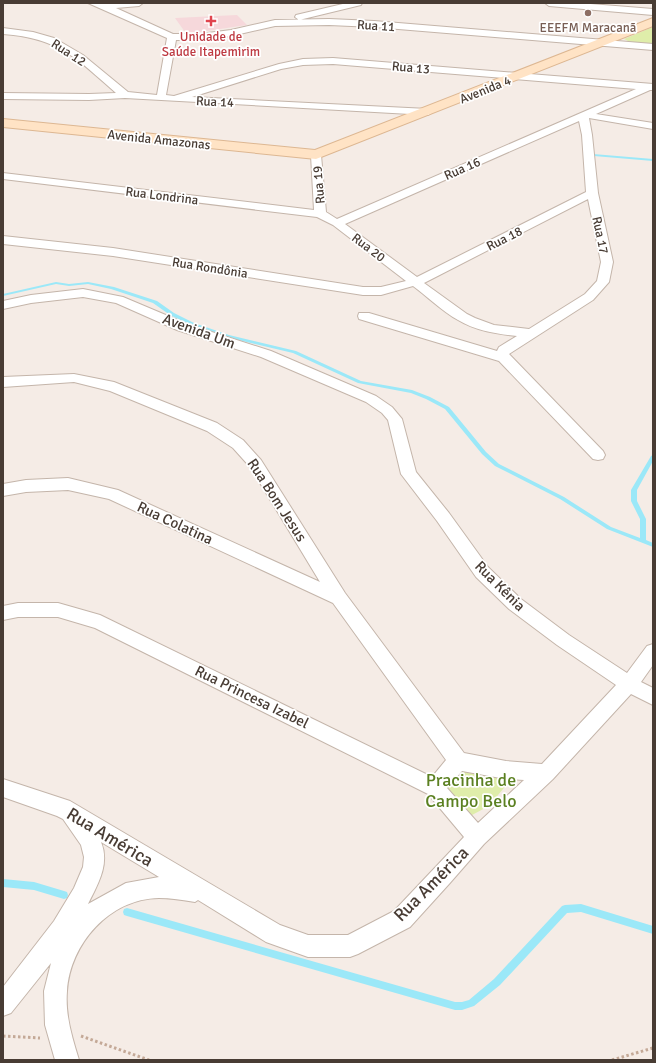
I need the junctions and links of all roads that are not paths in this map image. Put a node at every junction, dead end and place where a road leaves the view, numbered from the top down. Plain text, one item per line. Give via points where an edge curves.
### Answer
1 (92, 3) edge
2 (139, 3) edge
3 (358, 3) edge
4 (549, 3) edge
5 (640, 3) edge
6 (106, 7) junction
7 (653, 8) edge
8 (653, 12) edge
9 (653, 22) edge
10 (275, 24) junction
11 (3, 30) edge
12 (172, 37) junction
13 (601, 42) junction
14 (653, 47) edge
15 (517, 76) junction
16 (651, 87) edge
17 (125, 95) junction
18 (3, 96) edge
19 (161, 98) junction
20 (174, 99) junction
21 (428, 112) junction
22 (584, 115) junction
23 (4, 121) edge
24 (653, 126) edge
25 (316, 155) junction
26 (3, 176) edge
27 (592, 193) junction
28 (320, 214) junction
29 (337, 223) junction
30 (3, 240) edge
31 (416, 282) junction
32 (3, 305) edge
33 (364, 316) dead end
34 (529, 333) junction
35 (504, 354) junction
36 (3, 382) edge
37 (386, 410) joint
38 (598, 455) dead end
39 (3, 490) edge
40 (339, 598) junction
41 (3, 613) edge
42 (653, 651) edge
43 (629, 684) junction
44 (653, 697) edge
45 (458, 761) junction
46 (546, 773) junction
47 (3, 788) edge
48 (435, 788) junction
49 (64, 808) junction
50 (477, 837) junction
51 (208, 894) junction
52 (3, 1005) edge
53 (67, 1060) edge

1 - 6 street
2 - 6 street
3 - 10 street
4 - 8 street
5 - 7 street
6 - 12 street, Rua 11
9 - 13 street, Avenida 4
10 - 12 street, Rua 11 via 232,33
10 - 13 street, Rua 11 via 374,24
11 - 17 street, Rua 12 via 52,40 72,52
12 - 19 street
13 - 14 street, Rua 11
13 - 15 street, Avenida 4
15 - 16 street, Rua 13
15 - 20 street, Rua 13 via 334,61 303,62 278,67
15 - 21 street, Avenida 4
16 - 22 street, Rua 16
17 - 18 street, Rua 14
17 - 19 street, Rua 14
19 - 20 street, Rua 14
20 - 21 street, Rua 14
21 - 25 street, Avenida 4
22 - 24 street
22 - 27 street, Rua 17
22 - 29 street, Rua 16
23 - 25 street, Avenida Amazonas
25 - 28 street, Rua 19
26 - 28 street, Rua Londrina
27 - 31 street, Rua 18
27 - 34 street, Rua 17 via 607,262 603,282 589,297
28 - 29 street, Rua 20
29 - 31 street, Rua 20
30 - 31 street, Rua Rondônia via 112,252 363,291 381,291
31 - 34 street, Rua 20 via 462,317 477,325 493,330
32 - 37 street, Avenida Um via 83,293 119,300 182,327 266,354 371,399
33 - 35 street
34 - 35 street, Rua 17
35 - 38 street
36 - 40 street, Rua Bom Jesus via 74,378 114,387 212,427 238,444 256,464
37 - 43 street, Rua Kênia via 395,419 409,474 482,572 521,608
39 - 40 street, Rua Colatina via 68,484 113,494
40 - 45 street, Rua Bom Jesus
41 - 48 street, Rua Princesa Izabel via 18,610 58,610 100,622
42 - 43 street, Rua América
43 - 44 street, Rua Kênia
43 - 46 street, Rua América
45 - 46 street via 506,770
45 - 48 street
46 - 50 street, Rua América
47 - 49 street, Rua América
48 - 50 street, Rua Princesa Izabel
49 - 51 street, Rua América
49 - 52 street via 92,843 94,864 85,888 68,919
50 - 51 street, Rua América via 402,919 350,946 308,946 274,934
51 - 53 street via 177,887 145,888 118,898 92,914 78,930 59,968 54,1003 60,1041

